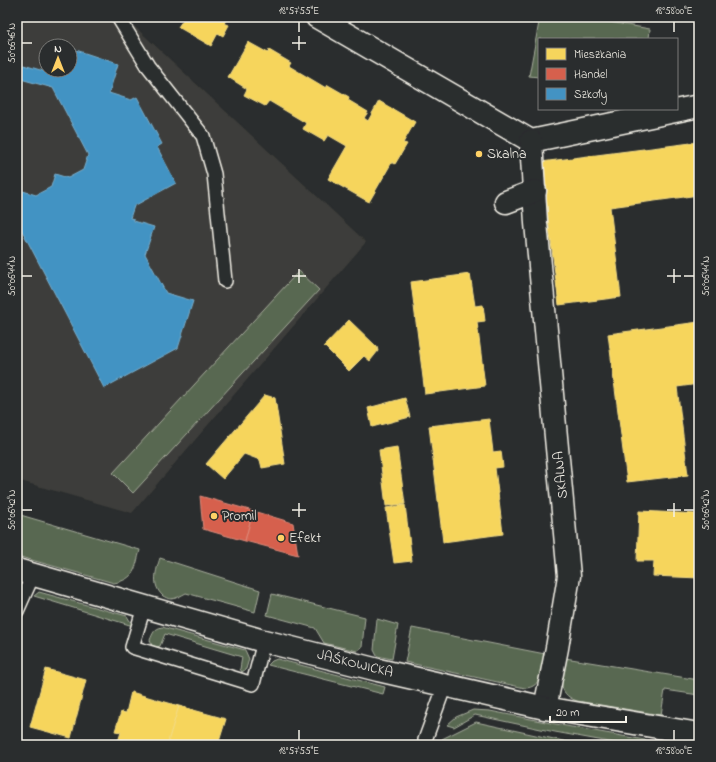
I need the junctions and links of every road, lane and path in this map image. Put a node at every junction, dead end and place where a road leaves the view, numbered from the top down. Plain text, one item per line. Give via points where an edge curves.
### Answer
1 (118, 17) edge
2 (317, 17) edge
3 (699, 106) edge
4 (531, 140) junction
5 (535, 192) junction
6 (506, 202) dead end
7 (225, 281) dead end
8 (25, 573) edge
9 (144, 607) junction
10 (17, 611) edge
11 (264, 641) junction
12 (445, 686) junction
13 (545, 708) junction
14 (699, 734) edge
15 (425, 745) edge

1 - 7 lane via 148,66 203,136 214,174
2 - 4 street
3 - 4 street
4 - 5 street, SKALNA
5 - 6 street
5 - 13 street, SKALNA via 536,231 570,576
8 - 9 street, JAŚKOWICKA
8 - 10 lane
9 - 11 street, JAŚKOWICKA
9 - 11 lane via 132,647 253,684
11 - 12 street, JAŚKOWICKA
12 - 13 street, JAŚKOWICKA
12 - 15 lane
13 - 14 street, JAŚKOWICKA

